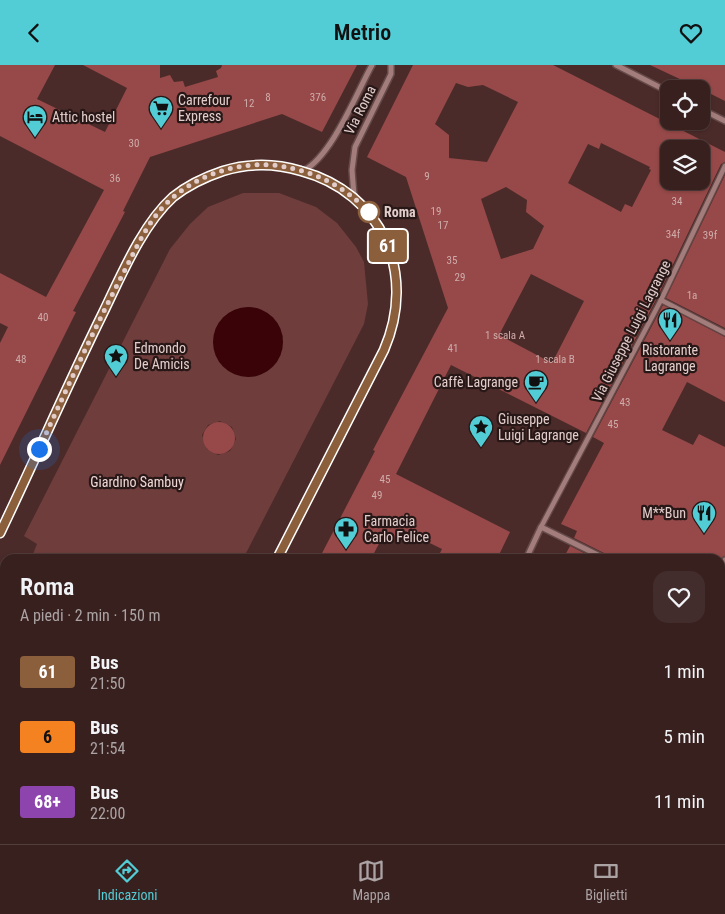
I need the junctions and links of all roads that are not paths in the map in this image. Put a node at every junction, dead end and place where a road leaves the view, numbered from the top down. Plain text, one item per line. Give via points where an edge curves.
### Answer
1 (372, 65) edge
2 (391, 65) edge
3 (616, 65) edge
4 (660, 87) edge
5 (710, 114) edge
6 (725, 121) edge
7 (725, 166) edge
8 (302, 171) junction
9 (354, 197) junction
10 (661, 300) junction
11 (725, 333) edge
12 (542, 527) junction
13 (0, 533) edge
14 (281, 554) edge
15 (528, 554) edge
16 (596, 554) edge

1 - 8 street, Via Roma via 329,144 315,162
2 - 9 street, Via Roma via 391,74 355,147 352,171
3 - 4 street
5 - 6 street
7 - 10 street, Via Giuseppe Luigi Lagrange
8 - 9 street via 325,179
8 - 13 street via 269,165 235,167 190,185 160,211 113,291
9 - 14 street via 377,223 391,255 397,289 394,319 380,357
10 - 11 street
10 - 12 street, Via Giuseppe Luigi Lagrange
12 - 15 street, Via Giuseppe Luigi Lagrange
12 - 16 street

